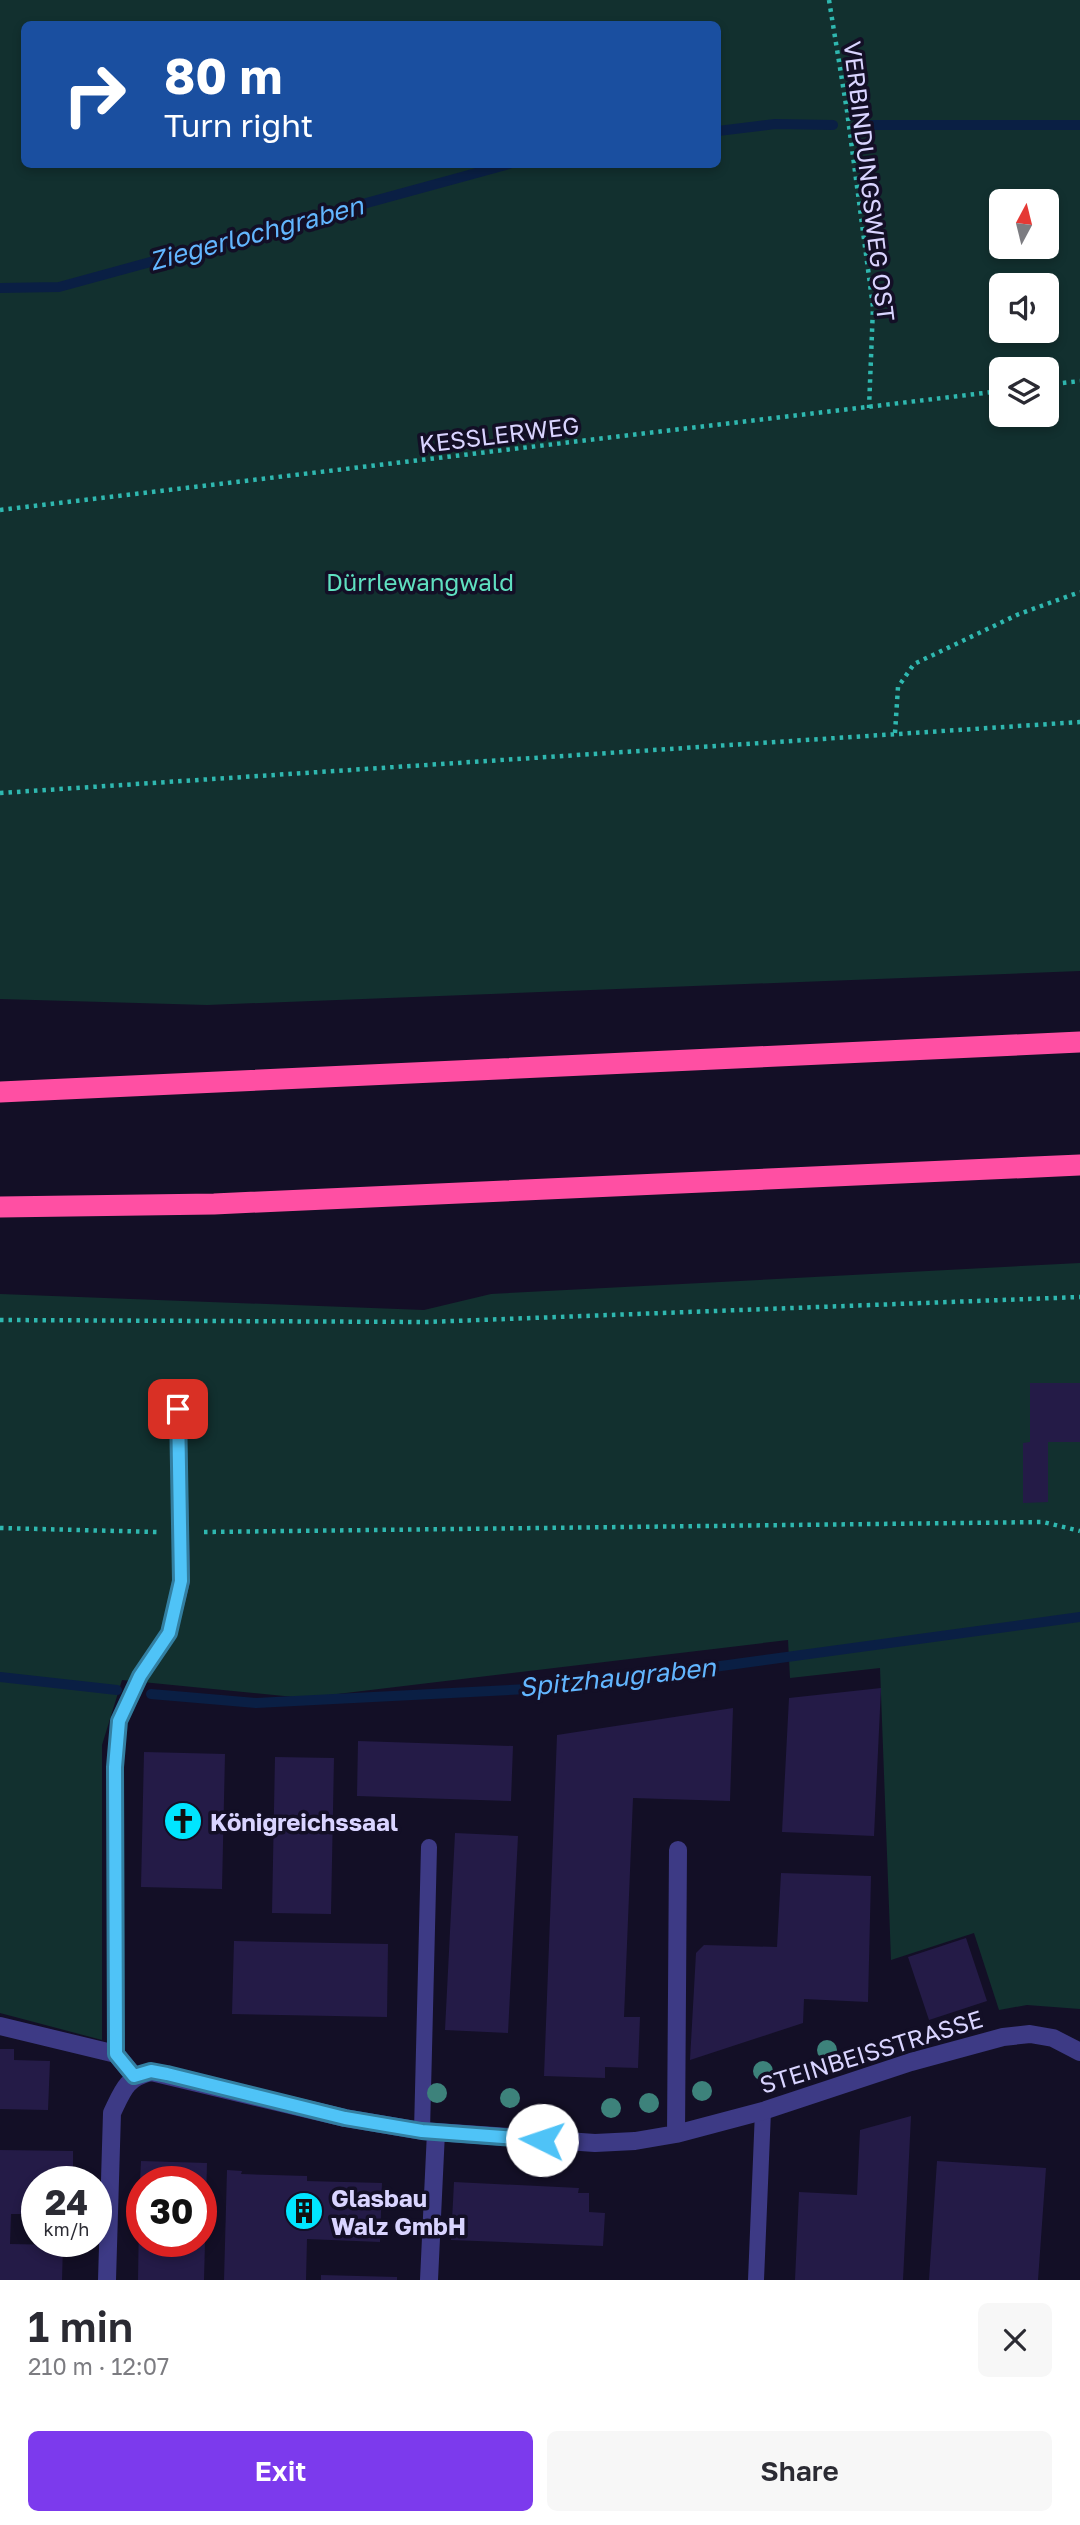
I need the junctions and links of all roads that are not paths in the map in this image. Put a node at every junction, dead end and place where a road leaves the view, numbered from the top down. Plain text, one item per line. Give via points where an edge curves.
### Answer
1 (1080, 1042) edge
2 (0, 1092) edge
3 (1080, 1165) edge
4 (0, 1208) edge
5 (178, 1409) dead end
6 (429, 1847) dead end
7 (678, 1850) dead end
8 (0, 2026) edge
9 (1080, 2052) edge
10 (116, 2054) junction
11 (134, 2076) junction
12 (763, 2111) junction
13 (429, 2131) junction
14 (676, 2134) junction
15 (107, 2280) edge
16 (429, 2280) edge
17 (756, 2280) edge

1 - 2 highway
3 - 4 highway via 228,1203
5 - 10 lane via 181,1581 169,1633 140,1676 119,1721 115,1767
6 - 13 lane
7 - 14 street
8 - 10 street
9 - 12 street, STEINBEISSTRASSE via 1053,2038 1003,2036
10 - 11 street
11 - 13 street, STEINBEISSTRASSE via 151,2071 345,2118
11 - 15 street via 112,2113
12 - 14 street, STEINBEISSTRASSE
12 - 17 lane
13 - 14 street, STEINBEISSTRASSE via 595,2143
13 - 16 street

